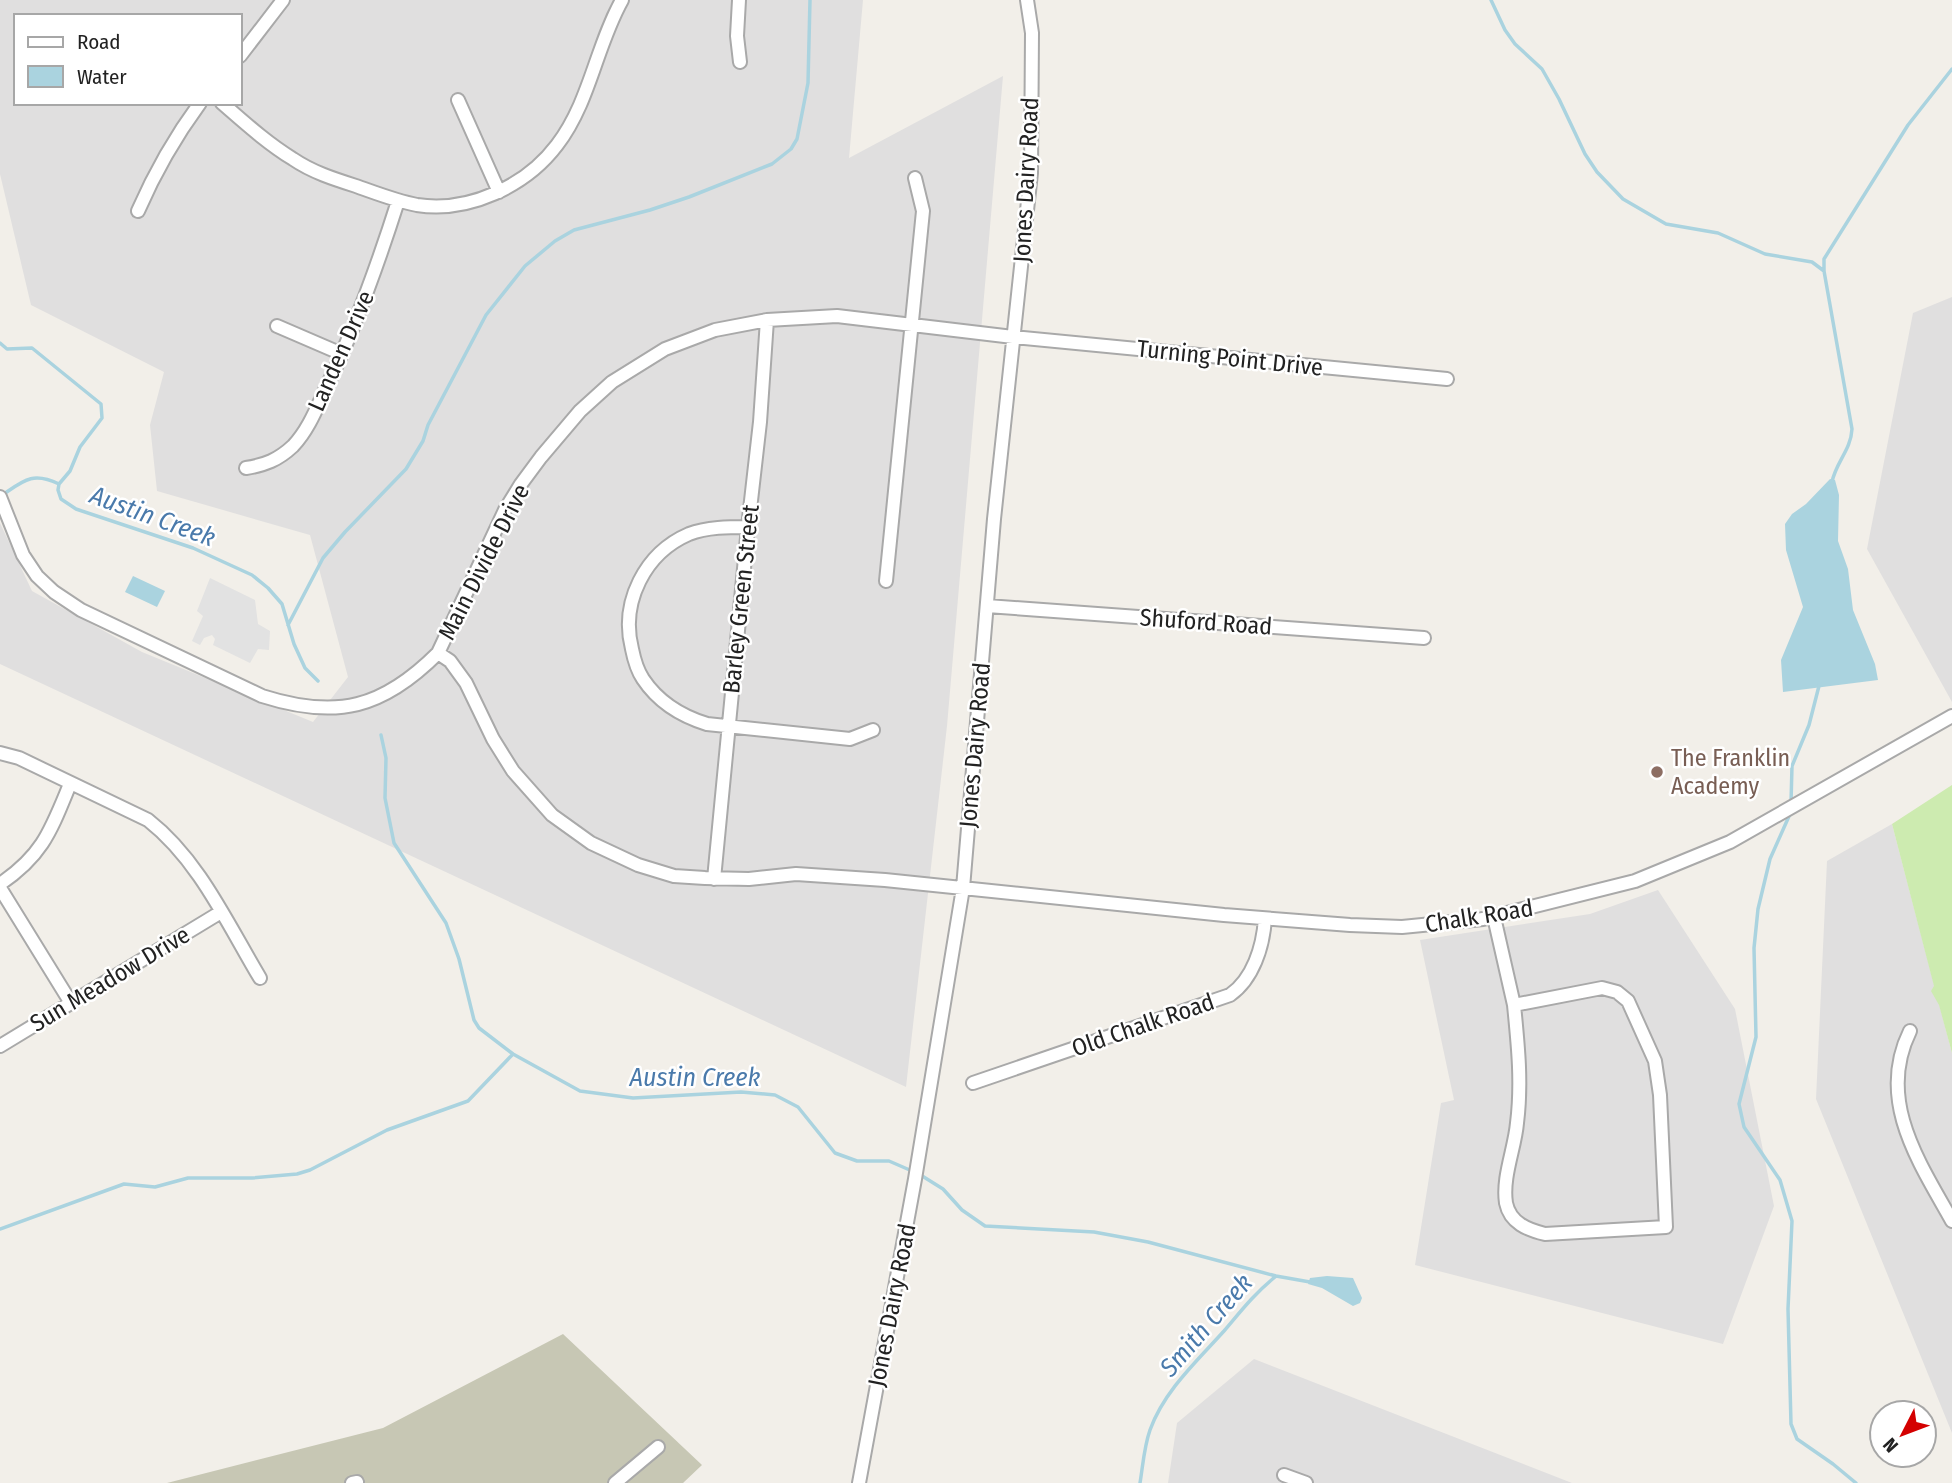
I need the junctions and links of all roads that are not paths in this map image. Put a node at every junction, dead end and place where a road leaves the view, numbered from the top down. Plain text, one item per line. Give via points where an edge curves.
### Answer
1 (283, 0) edge
2 (622, 0) edge
3 (739, 0) edge
4 (1027, 0) edge
5 (242, 53) edge
6 (740, 62) dead end
7 (458, 100) dead end
8 (199, 105) edge
9 (224, 105) edge
10 (915, 178) dead end
11 (499, 192) junction
12 (398, 201) junction
13 (138, 211) dead end
14 (767, 320) junction
15 (912, 324) junction
16 (277, 326) dead end
17 (1013, 337) junction
18 (342, 354) junction
19 (1447, 379) dead end
20 (246, 468) dead end
21 (0, 497) edge
22 (748, 527) junction
23 (887, 580) dead end
24 (987, 606) junction
25 (1424, 638) dead end
26 (439, 653) junction
27 (1952, 716) edge
28 (729, 727) junction
29 (873, 730) dead end
30 (0, 753) edge
31 (70, 784) junction
32 (714, 879) junction
33 (0, 886) edge
34 (963, 888) junction
35 (221, 912) junction
36 (1494, 917) junction
37 (1265, 919) junction
38 (260, 978) dead end
39 (71, 1003) junction
40 (1514, 1005) junction
41 (1910, 1031) dead end
42 (0, 1046) edge
43 (973, 1083) dead end
44 (1952, 1221) edge
45 (658, 1447) dead end
46 (1284, 1475) dead end
47 (615, 1483) edge
48 (859, 1483) edge
49 (1307, 1483) edge

1 - 5 street
2 - 11 street via 566,131 538,166
3 - 6 street
4 - 17 street, Jones Dairy Road via 1032,33 1031,173
7 - 11 street
8 - 13 street via 175,137
9 - 12 street via 295,161
10 - 15 street via 922,211
11 - 12 street via 453,205
12 - 18 street, Landen Drive
14 - 15 street, Main Divide Drive via 837,316
14 - 22 street, Barley Green Street
14 - 26 street, Main Divide Drive via 715,330 665,349 612,382 580,411 516,492
15 - 17 street, Main Divide Drive
15 - 23 street
16 - 18 street
17 - 19 street, Turning Point Drive
17 - 24 street, Jones Dairy Road
18 - 20 street, Landen Drive via 307,429 292,447 270,464
21 - 26 street, Main Divide Drive via 23,555 37,576 71,605 261,695 316,707 355,705 402,686
22 - 28 street, Barley Green Street
22 - 28 street via 691,533 671,544 644,572 628,615 635,662 654,694 690,719
24 - 25 street, Shuford Road
24 - 34 street, Jones Dairy Road
26 - 32 street, Chalk Road via 466,683 513,771 552,815 591,843 638,865 674,876
27 - 36 street, Chalk Road via 1706,854 1635,881
28 - 29 street via 850,739
28 - 32 street, Barley Green Street
30 - 31 street
31 - 33 street via 41,847
31 - 35 street via 165,832 182,850
32 - 34 street, Chalk Road via 796,874
33 - 39 street
34 - 37 street, Chalk Road
34 - 48 street, Jones Dairy Road
35 - 38 street
35 - 39 street, Sun Meadow Drive
36 - 37 street, Chalk Road via 1402,926
36 - 40 street
37 - 43 street, Old Chalk Road via 1252,969 1243,986 1230,995
39 - 42 street, Sun Meadow Drive
40 - 40 street via 1602,988 1628,1001 1655,1060 1666,1227 1545,1234 1526,1230 1512,1217 1506,1190 1520,1086
41 - 44 street via 1897,1067 1904,1126
45 - 47 street
46 - 49 street

